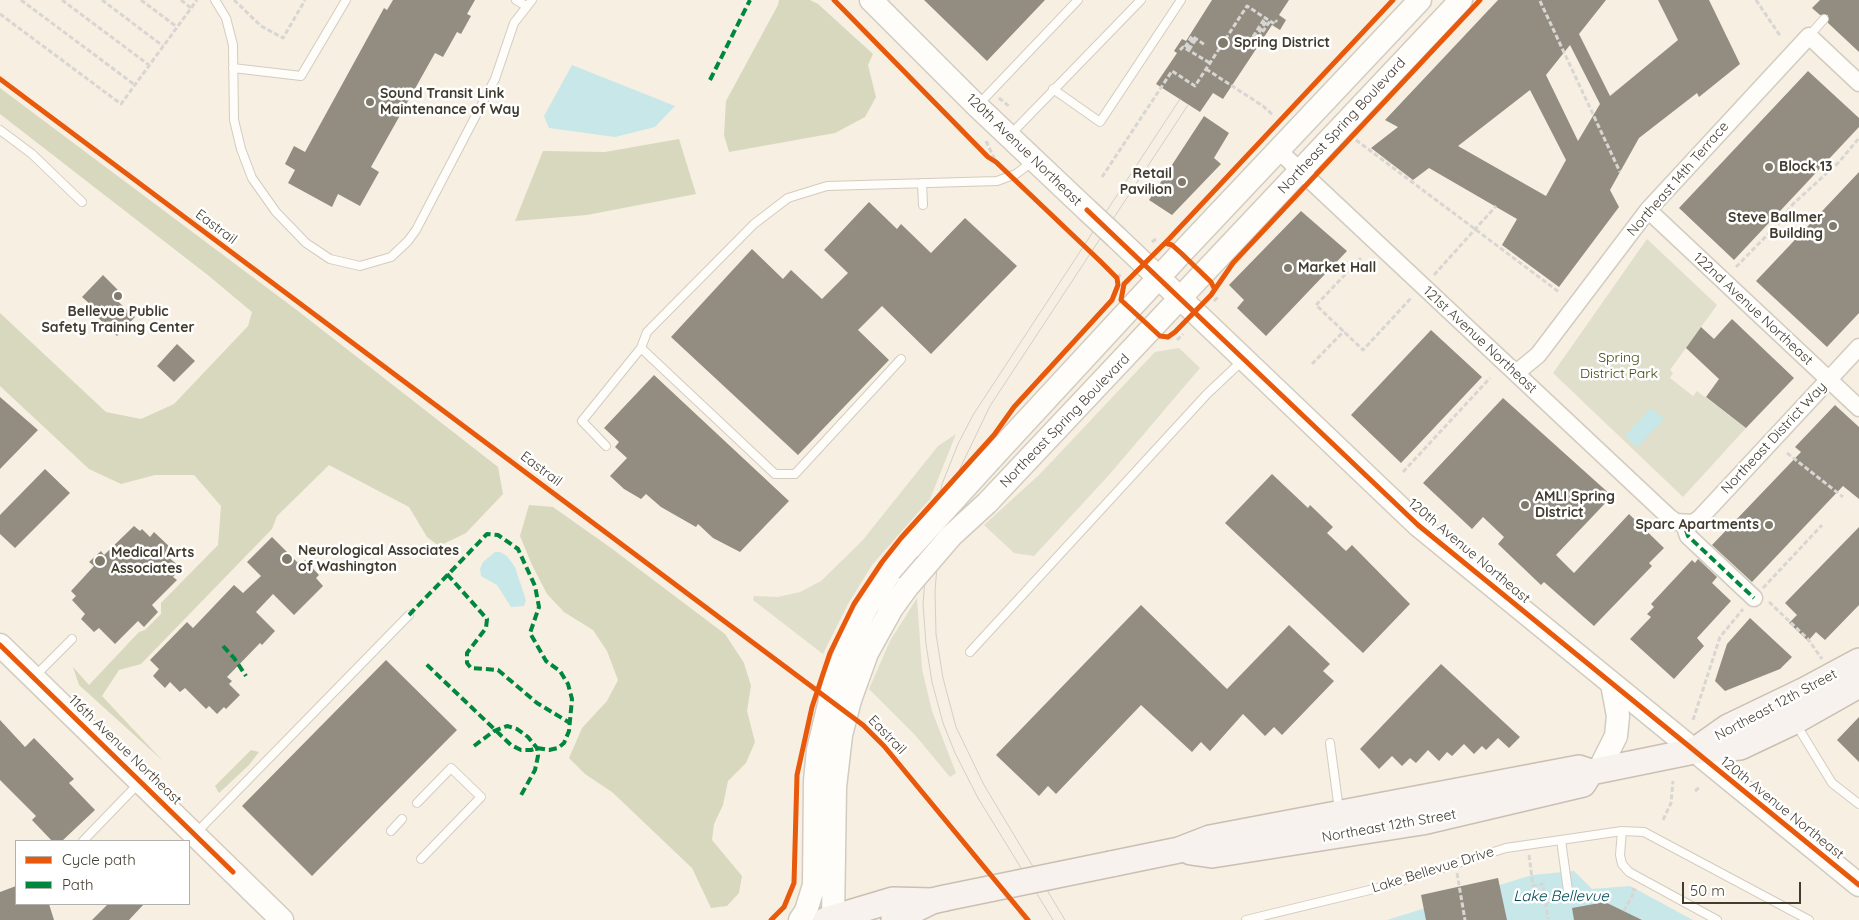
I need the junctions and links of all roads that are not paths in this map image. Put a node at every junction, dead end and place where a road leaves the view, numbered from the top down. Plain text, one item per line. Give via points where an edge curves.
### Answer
1 (215, 0) edge
2 (346, 0) edge
3 (516, 0) edge
4 (871, 0) edge
5 (1078, 0) edge
6 (1141, 0) edge
7 (1181, 0) edge
8 (1420, 0) edge
9 (1461, 0) edge
10 (529, 3) edge
11 (1824, 19) dead end
12 (1808, 36) junction
13 (233, 68) junction
14 (1859, 83) edge
15 (1053, 89) junction
16 (977, 106) junction
17 (0, 130) edge
18 (1008, 137) junction
19 (1278, 150) junction
20 (1033, 161) junction
21 (1300, 171) junction
22 (922, 183) junction
23 (82, 202) dead end
24 (923, 205) dead end
25 (1648, 210) junction
26 (1158, 278) junction
27 (1180, 299) junction
28 (1859, 347) edge
29 (641, 348) junction
30 (901, 359) dead end
31 (1244, 359) junction
32 (1516, 373) junction
33 (1828, 379) junction
34 (1859, 408) edge
35 (606, 446) dead end
36 (1685, 527) junction
37 (1756, 595) road end
38 (409, 615) dead end
39 (72, 639) dead end
40 (0, 645) edge
41 (970, 652) dead end
42 (852, 661) junction
43 (1859, 661) edge
44 (34, 678) junction
45 (1612, 684) junction
46 (1859, 685) edge
47 (1795, 721) junction
48 (1330, 743) dead end
49 (1694, 751) junction
50 (1595, 771) junction
51 (141, 782) junction
52 (417, 803) dead end
53 (1859, 804) edge
54 (1340, 813) junction
55 (402, 819) dead end
56 (391, 831) dead end
57 (1622, 831) junction
58 (195, 834) junction
59 (85, 840) edge
60 (1560, 840) junction
61 (1179, 850) junction
62 (421, 859) dead end
63 (1859, 885) edge
64 (1569, 898) dead end
65 (938, 899) junction
66 (1284, 911) junction
67 (831, 919) edge
68 (282, 920) edge
69 (800, 920) edge
70 (894, 920) edge
71 (1246, 920) edge
72 (1286, 920) edge
73 (1718, 920) edge
74 (1809, 920) edge

1 - 13 lane via 230,31
2 - 13 lane via 301,76
3 - 10 lane
4 - 16 street, 120th Avenue Northeast
5 - 16 lane
6 - 15 lane
7 - 15 lane via 1100,122
8 - 19 street, Northeast Spring Boulevard
9 - 21 street, Northeast Spring Boulevard
10 - 13 lane via 514,22 495,80 416,230 397,252 376,263 360,266 330,259 295,233 263,198 240,149 234,120
11 - 12 lane
12 - 14 street
12 - 25 street, Northeast 14th Terrace
15 - 18 lane
16 - 18 street, 120th Avenue Northeast
17 - 23 lane via 32,154
18 - 20 street, 120th Avenue Northeast
19 - 21 street, 121st Avenue Northeast
19 - 26 street, Northeast Spring Boulevard
20 - 22 lane via 997,181
20 - 26 street, 120th Avenue Northeast, bridge
21 - 27 street, Northeast Spring Boulevard
21 - 32 street, 121st Avenue Northeast
22 - 24 lane
22 - 29 lane via 827,186 788,198 754,224 647,332
25 - 32 street, Northeast 14th Terrace via 1538,355
25 - 33 street, 122nd Avenue Northeast
26 - 27 street, 120th Avenue Northeast
26 - 42 street, Northeast Spring Boulevard, bridge via 887,577 867,607
27 - 31 street, 120th Avenue Northeast
27 - 42 street, Northeast Spring Boulevard, bridge via 939,549 908,586 878,632
28 - 33 street, Northeast District Way
29 - 30 lane via 775,474 795,474
29 - 35 lane via 582,420
31 - 41 lane via 1207,394
31 - 45 street, 120th Avenue Northeast via 1418,525
32 - 36 street, 121st Avenue Northeast via 1669,518
33 - 34 street, 122nd Avenue Northeast
33 - 36 street, Northeast District Way via 1700,518
36 - 37 street via 1688,536
38 - 58 lane
39 - 44 lane
40 - 44 street, 116th Avenue Northeast
42 - 67 street, Northeast Spring Boulevard via 837,765
42 - 69 street, Northeast Spring Boulevard via 828,704 818,750 814,884
43 - 49 main road, Northeast 12th Street via 1728,727
44 - 51 street, 116th Avenue Northeast
45 - 49 street, 120th Avenue Northeast
45 - 50 street via 1618,716 1616,736
46 - 47 main road, Northeast 12th Street
47 - 49 main road, Northeast 12th Street via 1740,747
47 - 53 lane via 1832,783
48 - 54 lane
49 - 50 main road, Northeast 12th Street
49 - 63 street, 120th Avenue Northeast
50 - 54 main road, Northeast 12th Street via 1579,768
50 - 61 main road, Northeast 12th Street via 1583,784 1422,822 1212,855
51 - 58 street, 116th Avenue Northeast
51 - 59 lane
52 - 62 lane via 451,768 481,796
54 - 61 main road, Northeast 12th Street via 1210,838
55 - 56 lane
57 - 60 lane, Lake Bellevue Drive
57 - 73 lane via 1620,855 1629,872
57 - 74 lane, Lake Bellevue Drive via 1644,832
58 - 68 street, 116th Avenue Northeast
60 - 64 lane
60 - 66 lane, Lake Bellevue Drive via 1506,848 1382,887
61 - 65 main road, Northeast 12th Street, bridge
65 - 67 main road, Northeast 12th Street via 893,900
65 - 70 main road, Northeast 12th Street
66 - 71 lane, Lake Bellevue Drive
66 - 72 lane

